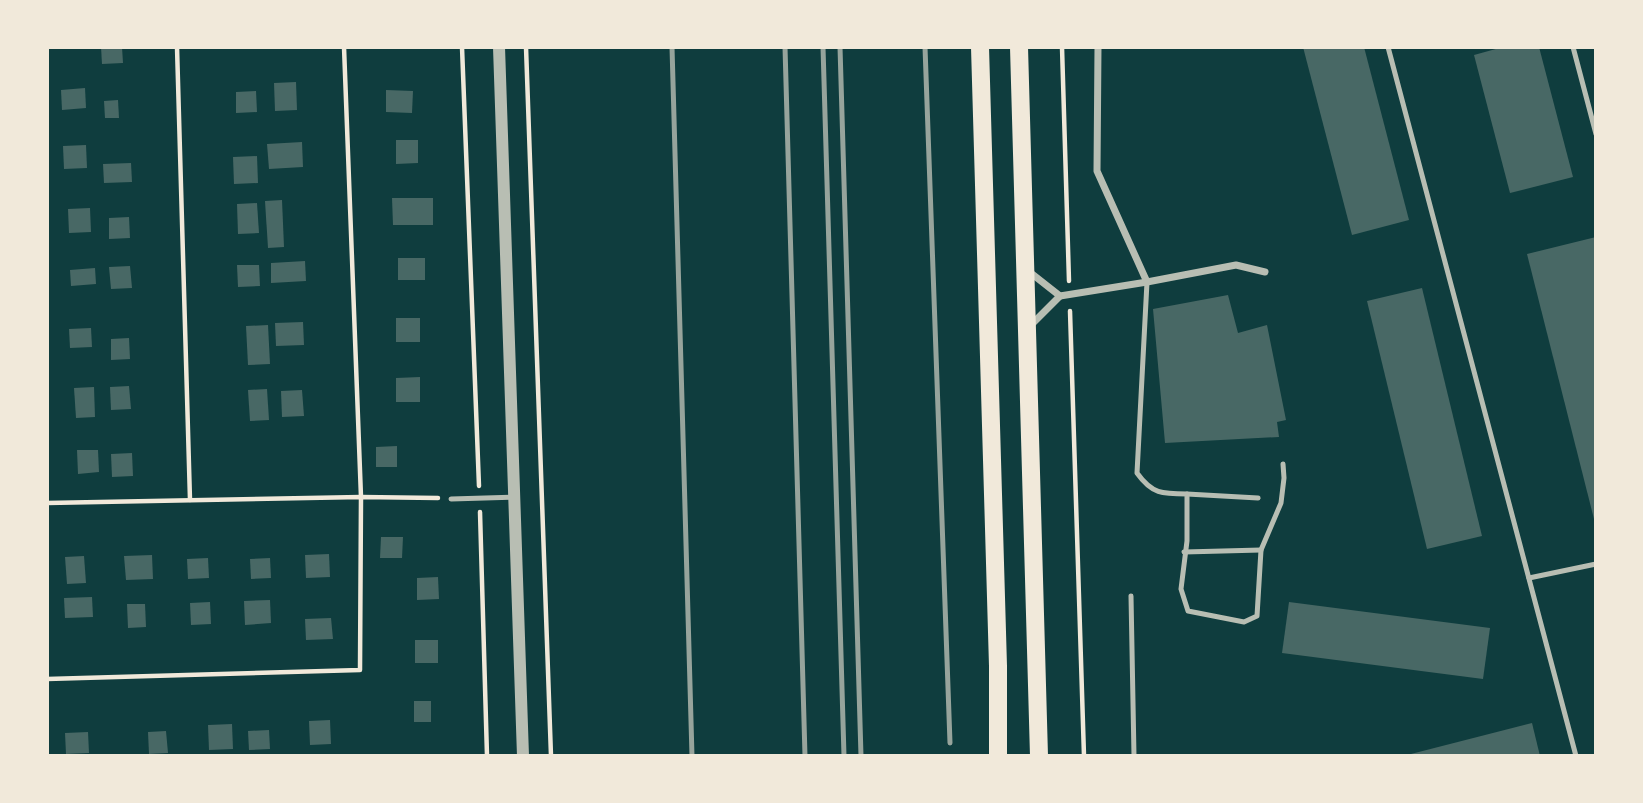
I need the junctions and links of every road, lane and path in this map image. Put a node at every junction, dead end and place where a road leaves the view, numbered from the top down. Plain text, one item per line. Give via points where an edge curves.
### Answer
1 (177, 47) edge
2 (344, 47) edge
3 (462, 47) edge
4 (499, 47) edge
5 (526, 47) edge
6 (980, 47) edge
7 (1019, 47) edge
8 (1062, 47) edge
9 (1098, 47) edge
10 (1388, 47) edge
11 (1573, 47) edge
12 (1596, 134) edge
13 (1025, 269) junction
14 (1265, 272) dead end
15 (1147, 282) junction
16 (1069, 295) junction
17 (1060, 296) junction
18 (1027, 329) junction
19 (1283, 464) dead end
20 (1187, 494) junction
21 (361, 497) junction
22 (516, 497) junction
23 (479, 498) junction
24 (1258, 498) dead end
25 (451, 499) joint
26 (190, 500) junction
27 (47, 503) edge
28 (1261, 550) junction
29 (1184, 552) junction
30 (1596, 564) edge
31 (1528, 578) junction
32 (1131, 596) dead end
33 (47, 678) edge
34 (487, 756) edge
35 (523, 756) edge
36 (551, 756) edge
37 (998, 756) edge
38 (1039, 756) edge
39 (1084, 756) edge
40 (1134, 756) edge
41 (1576, 756) edge

1 - 26 path
2 - 21 path
3 - 23 path
4 - 22 street
5 - 36 path
6 - 37 main road
7 - 13 main road
8 - 16 path
9 - 15 street via 1097,171
10 - 31 lane
11 - 12 lane
13 - 17 street
13 - 18 main road
14 - 15 street via 1236,265
15 - 16 street
15 - 20 lane via 1137,473 1146,486 1162,494
16 - 17 street
16 - 39 path
17 - 18 street
18 - 38 main road
19 - 28 lane via 1280,503
20 - 24 lane
20 - 29 lane
21 - 25 path
21 - 26 path
21 - 33 path via 360,670
22 - 23 lane
22 - 35 street
23 - 25 lane
23 - 34 path
26 - 27 path
28 - 29 lane
28 - 29 lane via 1256,617 1244,622 1188,611 1181,589
30 - 31 lane
31 - 41 lane
32 - 40 lane

